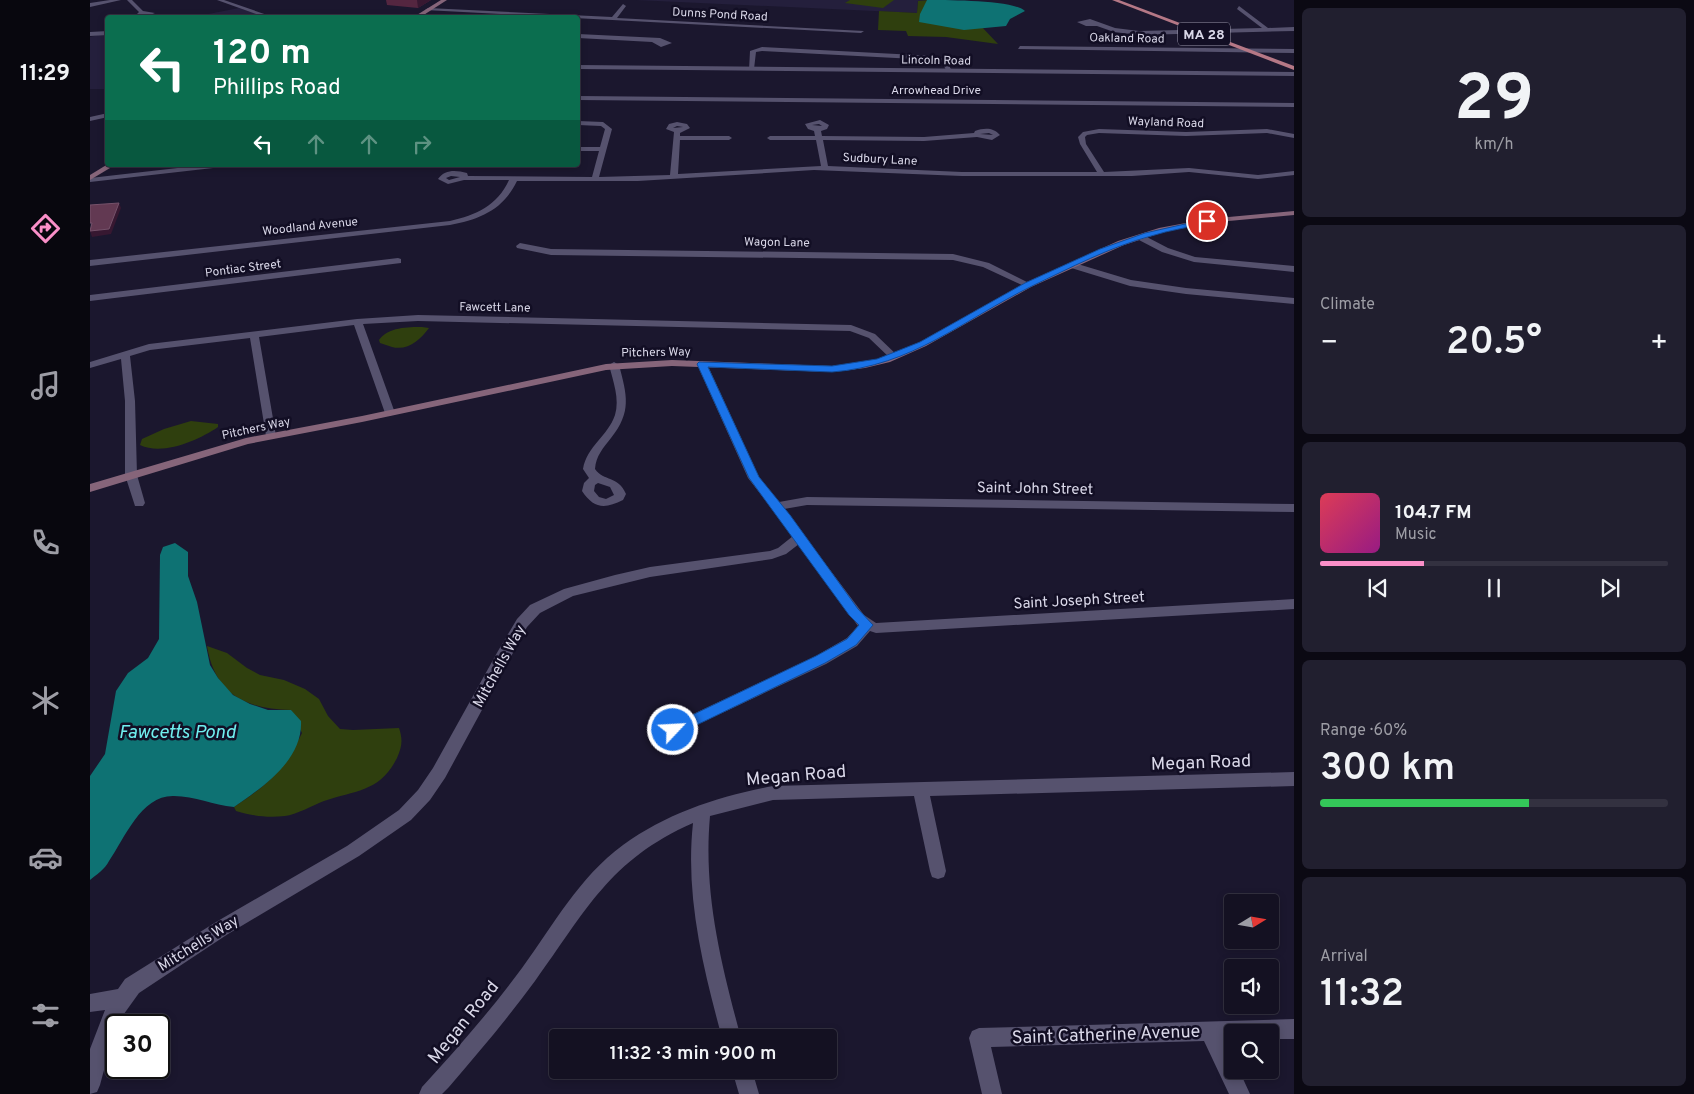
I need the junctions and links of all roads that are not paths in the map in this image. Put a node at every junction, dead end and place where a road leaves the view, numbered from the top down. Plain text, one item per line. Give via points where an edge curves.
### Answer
1 (119, 0) edge
2 (129, 0) edge
3 (219, 0) edge
4 (445, 0) edge
5 (1114, 0) edge
6 (90, 5) edge
7 (623, 6) dead end
8 (1239, 8) dead end
9 (428, 10) junction
10 (142, 12) dead end
11 (265, 15) edge
12 (419, 15) edge
13 (531, 15) edge
14 (580, 17) edge
15 (613, 19) junction
16 (1098, 24) dead end
17 (1266, 29) junction
18 (1294, 29) edge
19 (1195, 30) junction
20 (861, 31) dead end
21 (105, 32) edge
22 (90, 34) edge
23 (580, 36) edge
24 (656, 41) dead end
25 (1020, 48) dead end
26 (1250, 51) junction
27 (1294, 51) edge
28 (580, 67) edge
29 (1294, 68) edge
30 (751, 69) junction
31 (949, 71) junction
32 (1294, 74) edge
33 (580, 98) edge
34 (1294, 105) edge
35 (105, 116) edge
36 (92, 119) edge
37 (580, 123) edge
38 (818, 130) dead end
39 (976, 135) dead end
40 (1294, 136) edge
41 (729, 138) dead end
42 (770, 138) dead end
43 (819, 138) junction
44 (580, 149) edge
45 (603, 150) junction
46 (108, 167) edge
47 (206, 167) edge
48 (826, 168) junction
49 (1294, 173) edge
50 (1102, 174) junction
51 (674, 176) junction
52 (464, 178) dead end
53 (514, 178) junction
54 (90, 179) edge
55 (595, 179) junction
56 (1294, 213) edge
57 (1140, 237) junction
58 (520, 246) dead end
59 (398, 261) dead end
60 (90, 264) edge
61 (1071, 265) junction
62 (1294, 269) edge
63 (1028, 285) junction
64 (90, 298) edge
65 (1294, 300) edge
66 (357, 322) junction
67 (254, 335) junction
68 (125, 353) junction
69 (894, 357) junction
70 (702, 364) junction
71 (90, 365) edge
72 (614, 365) junction
73 (390, 413) junction
74 (271, 436) junction
75 (130, 475) junction
76 (596, 479) dead end
77 (90, 488) edge
78 (139, 503) dead end
79 (776, 506) junction
80 (1294, 508) edge
81 (800, 537) junction
82 (1294, 604) edge
83 (866, 625) junction
84 (673, 730) dead end
85 (1294, 779) edge
86 (920, 788) junction
87 (702, 812) junction
88 (938, 871) dead end
89 (121, 998) junction
90 (90, 1003) edge
91 (730, 1029) edge
92 (1294, 1029) edge
93 (1209, 1031) junction
94 (745, 1079) edge
95 (90, 1085) edge
96 (429, 1094) edge
97 (749, 1094) edge
98 (992, 1094) edge
99 (1240, 1094) edge

1 - 6 street
2 - 10 street
3 - 11 street
4 - 9 main road
5 - 19 main road, MA 28
7 - 15 street
8 - 17 street
9 - 12 main road
9 - 13 street, Dunns Pond Road
14 - 15 street, Dunns Pond Road
15 - 20 street, Dunns Pond Road
16 - 19 street via 1134,33
17 - 18 street
17 - 19 street
19 - 26 main road, MA 28
21 - 22 street
23 - 24 street
25 - 26 street, Oakland Road
26 - 27 street, Oakland Road
26 - 29 main road, MA 28
28 - 30 street, Lincoln Road
30 - 31 street, Lincoln Road
30 - 31 street via 752,52 762,49 935,58 944,61
31 - 32 street, Lincoln Road
33 - 34 street, Arrowhead Drive
35 - 36 street
37 - 45 street via 608,126
38 - 43 street
39 - 43 street via 939,139
40 - 50 street, Wayland Road via 1267,131 1085,133 1081,137 1083,144
41 - 51 street via 677,134
42 - 43 street
43 - 48 street
44 - 45 street
45 - 55 street
46 - 54 main road
47 - 54 street
48 - 50 street, Sudbury Lane via 931,173
48 - 51 street, Sudbury Lane
49 - 50 street, Sudbury Lane via 1258,177 1185,170
51 - 55 street, Sudbury Lane
52 - 53 street, Sudbury Lane
53 - 55 street, Sudbury Lane
53 - 60 street, Woodland Avenue via 500,203 464,220
56 - 57 main road, Pitchers Way via 1212,220
57 - 61 main road, Pitchers Way
57 - 62 street via 1165,250 1194,259
58 - 63 street, Wagon Lane via 560,252 953,257 986,265
59 - 64 street, Pontiac Street
61 - 63 main road, Pitchers Way
61 - 65 street via 1130,283
63 - 69 main road, Pitchers Way via 932,340
66 - 67 street, Fawcett Lane
66 - 69 street, Fawcett Lane via 418,318 851,328 872,336
66 - 73 street
67 - 68 street, Fawcett Lane via 149,347
67 - 74 street
68 - 71 street, Fawcett Lane
68 - 75 street via 130,401
69 - 70 main road, Pitchers Way via 832,369
70 - 72 main road, Pitchers Way
70 - 79 street via 752,473
72 - 73 main road, Pitchers Way
72 - 76 street via 621,411 588,466
73 - 74 main road, Pitchers Way
74 - 75 main road, Pitchers Way
75 - 77 main road, Pitchers Way
75 - 78 street
79 - 80 street, Saint John Street via 824,501
79 - 81 street
81 - 83 street via 853,612
81 - 89 street, Mitchells Way via 772,555 650,572 569,592 535,609 522,623 443,767 405,815 353,851 142,977
82 - 83 street, Saint Joseph Street via 879,628
83 - 84 street via 852,642 821,660
85 - 86 street, Megan Road
86 - 87 street, Megan Road via 773,793
86 - 88 street
87 - 91 street via 697,858 703,915
87 - 96 street, Megan Road via 636,845 606,870 466,1054
89 - 90 street
89 - 95 street, Mitchells Way via 102,1041
92 - 93 street, Saint Catherine Avenue
93 - 98 street, Saint Catherine Avenue via 979,1038
93 - 99 street
94 - 97 street

